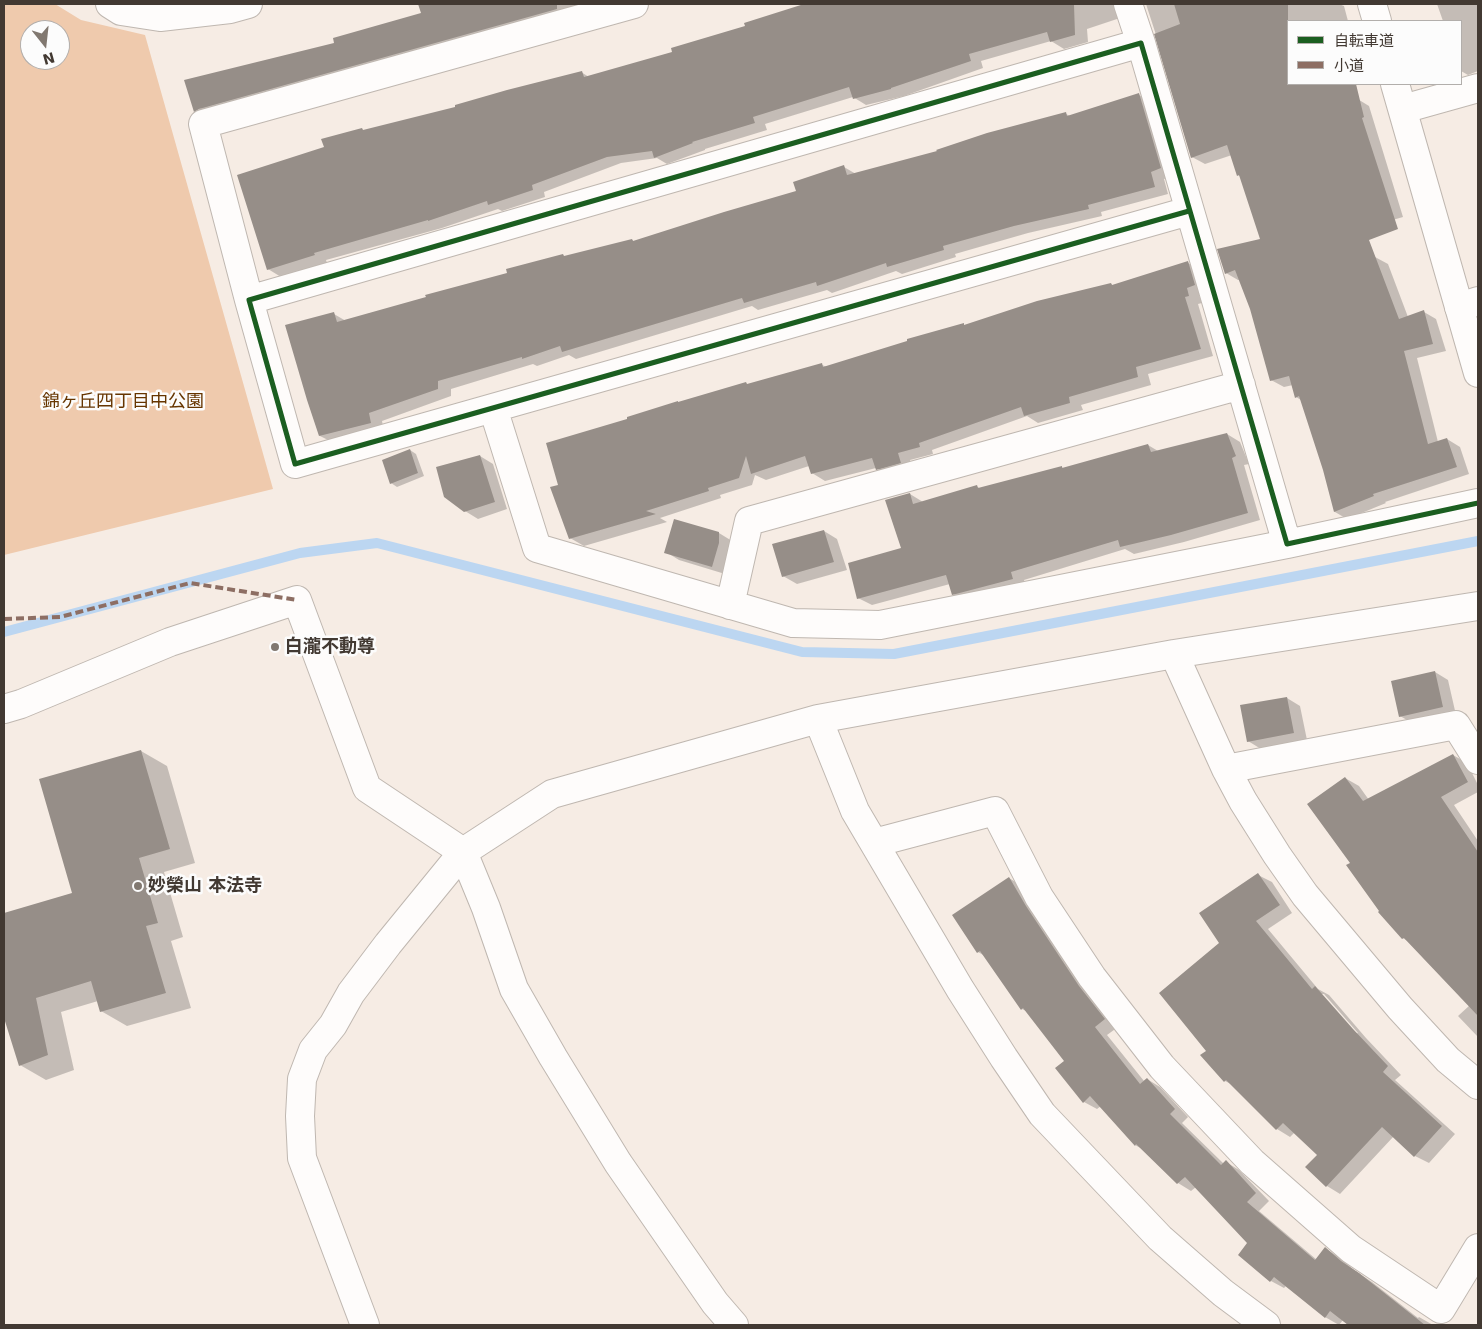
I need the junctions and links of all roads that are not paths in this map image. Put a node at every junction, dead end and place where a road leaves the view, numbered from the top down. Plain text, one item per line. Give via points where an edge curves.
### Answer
1 (110, 4) edge
2 (634, 4) edge
3 (1128, 4) edge
4 (1372, 4) edge
5 (236, 5) edge
6 (1377, 20) edge
7 (1140, 43) junction
8 (1396, 85) edge
9 (1478, 88) edge
10 (1403, 110) junction
11 (1189, 212) junction
12 (249, 300) junction
13 (1469, 304) edge
14 (1478, 373) edge
15 (1240, 384) junction
16 (493, 408) junction
17 (1478, 503) edge
18 (1287, 544) junction
19 (730, 605) junction
20 (1478, 606) edge
21 (1174, 654) junction
22 (4, 709) edge
23 (818, 719) junction
24 (1478, 760) edge
25 (1226, 769) junction
26 (874, 843) junction
27 (463, 852) junction
28 (1478, 1085) edge
29 (1478, 1248) edge
30 (365, 1325) edge
31 (734, 1325) edge
32 (1266, 1325) edge

1 - 5 street via 121,11 160,17
2 - 12 street via 203,124
3 - 7 street
4 - 6 street
7 - 11 street
7 - 12 street
8 - 10 street
9 - 10 street
10 - 13 street
11 - 15 street
11 - 16 street
12 - 16 street via 295,464
13 - 14 street
15 - 18 street
15 - 19 street via 749,521
16 - 19 street via 536,548
17 - 18 street
18 - 19 street via 880,625 793,623
20 - 21 street
21 - 23 street
21 - 25 street
22 - 27 street via 170,642 297,600 366,788
23 - 26 street via 855,812
23 - 27 street via 552,794
24 - 25 street via 1456,725
25 - 28 street via 1272,848 1305,895 1400,1008 1448,1060
26 - 29 street via 995,812 1039,897 1092,977 1162,1067 1252,1162 1351,1248 1441,1309
26 - 32 street via 960,989 1042,1114 1160,1238 1223,1293
27 - 30 street via 350,993 333,1025 313,1050 302,1079 302,1158
27 - 31 street via 514,989 618,1163

